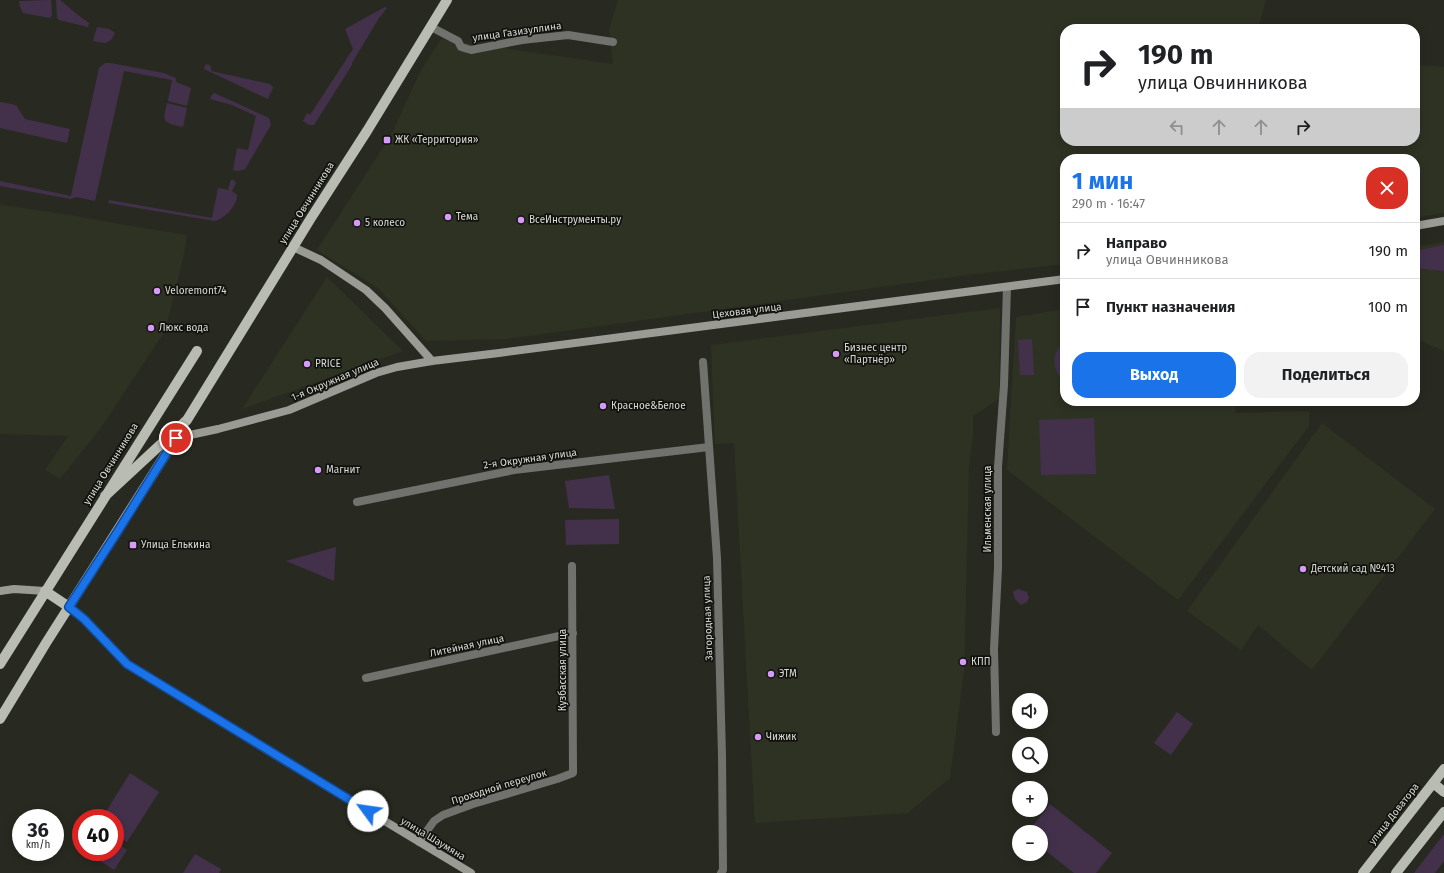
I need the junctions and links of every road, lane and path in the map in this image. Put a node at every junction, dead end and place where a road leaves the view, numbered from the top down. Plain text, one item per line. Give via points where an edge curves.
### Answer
1 (447, 0) edge
2 (431, 27) junction
3 (613, 42) dead end
4 (1444, 221) edge
5 (1420, 225) edge
6 (294, 247) junction
7 (1060, 280) edge
8 (1007, 287) junction
9 (197, 351) dead end
10 (432, 361) junction
11 (703, 362) dead end
12 (176, 438) joint
13 (709, 447) junction
14 (105, 496) junction
15 (357, 502) dead end
16 (572, 566) dead end
17 (0, 591) edge
18 (45, 591) junction
19 (69, 607) junction
20 (573, 633) junction
21 (0, 664) edge
22 (366, 678) dead end
23 (0, 719) edge
24 (996, 732) dead end
25 (1444, 769) edge
26 (573, 773) joint
27 (1433, 783) junction
28 (1444, 792) edge
29 (1444, 812) edge
30 (419, 842) junction
31 (470, 873) edge
32 (721, 873) edge
33 (1363, 873) edge
34 (1396, 873) edge

1 - 2 main road, улица Овчинникова
2 - 3 street, улица Газизуллина via 471,50 522,40 568,35
2 - 6 main road, улица Овчинникова
4 - 5 main road
6 - 10 main road via 321,260 366,290
6 - 14 main road, улица Овчинникова via 187,420
7 - 8 main road, Цеховая улица
8 - 10 main road, Цеховая улица
8 - 24 street, Ильменская улица via 998,467 998,568 994,649
9 - 14 main road, улица Овчинникова
10 - 12 main road, 1-я Окружная улица via 397,366 376,373 289,410
11 - 13 street, Загородная улица
12 - 19 main road
13 - 15 street, 2-я Окружная улица via 514,470
13 - 32 street, Загородная улица via 718,587 722,764
14 - 18 main road, улица Овчинникова
16 - 20 street, Кузбасская улица
17 - 18 main road
18 - 19 main road
18 - 21 main road, улица Овчинникова
19 - 23 main road
19 - 30 main road, улица Шаумяна via 127,664
20 - 22 street, Литейная улица
20 - 26 street, Кузбасская улица
25 - 27 main road, улица Доватора
26 - 30 street, Проходной переулок via 442,815 434,821
27 - 28 main road
27 - 33 main road, улица Доватора
29 - 34 main road
30 - 31 main road, улица Шаумяна

